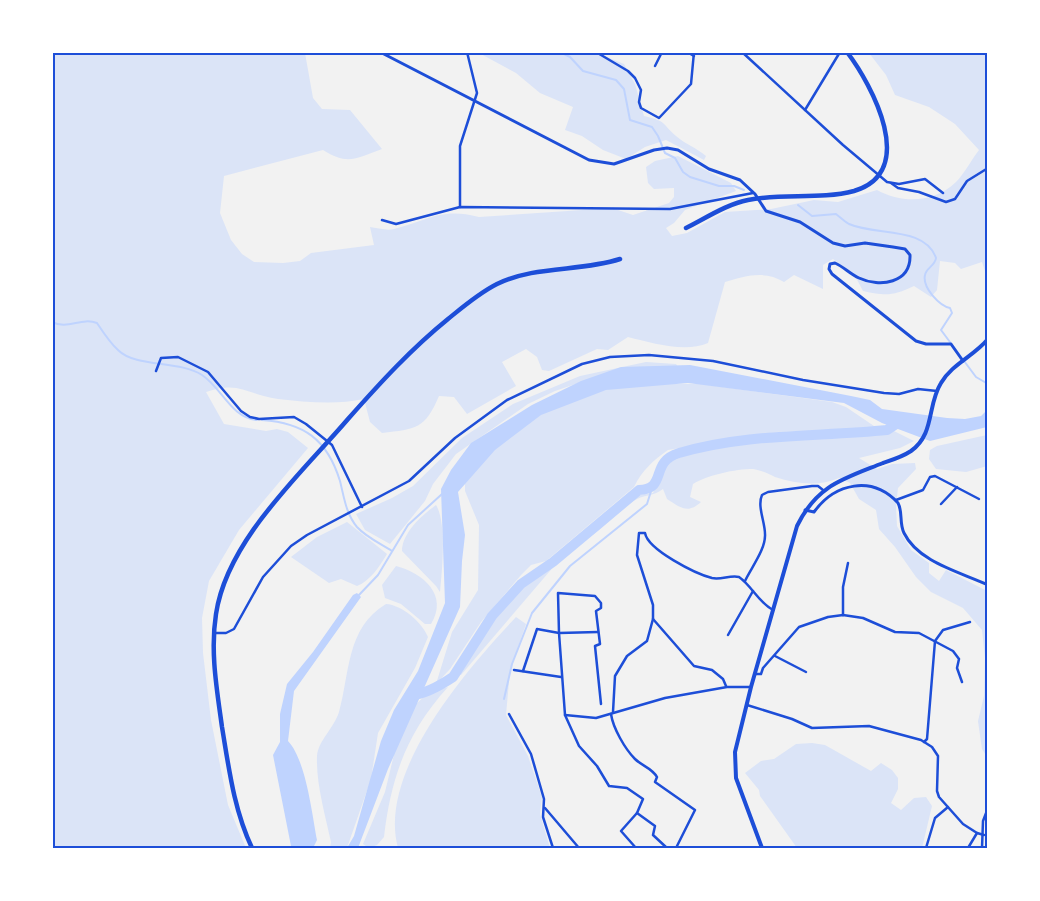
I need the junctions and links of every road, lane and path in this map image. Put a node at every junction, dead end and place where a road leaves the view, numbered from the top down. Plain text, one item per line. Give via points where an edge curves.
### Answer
1 (380, 52) edge
2 (467, 52) edge
3 (596, 52) edge
4 (662, 52) edge
5 (687, 52) edge
6 (742, 52) edge
7 (840, 52) edge
8 (847, 52) edge
9 (694, 54) edge
10 (654, 66) dead end
11 (476, 102) junction
12 (806, 110) junction
13 (988, 168) edge
14 (878, 174) junction
15 (891, 183) junction
16 (754, 193) junction
17 (943, 193) dead end
18 (758, 199) junction
19 (460, 207) junction
20 (382, 220) dead end
21 (686, 228) dead end
22 (620, 259) dead end
23 (988, 339) edge
24 (963, 361) junction
25 (156, 371) dead end
26 (937, 391) junction
27 (957, 487) junction
28 (823, 490) junction
29 (979, 499) dead end
30 (896, 500) junction
31 (941, 504) dead end
32 (362, 507) junction
33 (805, 510) junction
34 (848, 563) dead end
35 (744, 581) junction
36 (988, 585) edge
37 (753, 591) junction
38 (773, 610) junction
39 (843, 615) junction
40 (653, 619) junction
41 (970, 622) dead end
42 (598, 632) junction
43 (214, 633) junction
44 (558, 633) junction
45 (728, 634) dead end
46 (935, 641) junction
47 (775, 656) junction
48 (514, 670) dead end
49 (522, 672) junction
50 (806, 672) dead end
51 (755, 674) junction
52 (561, 677) junction
53 (962, 682) dead end
54 (727, 687) junction
55 (751, 687) junction
56 (601, 704) dead end
57 (747, 705) junction
58 (612, 713) junction
59 (508, 714) dead end
60 (565, 715) junction
61 (924, 742) junction
62 (948, 807) junction
63 (545, 808) junction
64 (988, 808) edge
65 (636, 813) junction
66 (977, 833) junction
67 (984, 835) junction
68 (252, 848) edge
69 (553, 848) edge
70 (579, 848) edge
71 (636, 848) edge
72 (668, 848) edge
73 (676, 848) edge
74 (762, 848) edge
75 (926, 848) edge
76 (968, 848) edge
77 (982, 848) edge

1 - 11 street
2 - 11 street via 477,93
3 - 9 street via 632,74 641,90 641,108 659,118 691,84
4 - 10 street
5 - 9 street
6 - 12 street
7 - 12 street
8 - 14 highway via 866,80 884,124 888,145
11 - 16 street via 589,160 614,164 648,152 667,148 678,150 709,169 740,180
11 - 19 street via 460,146
12 - 14 street
13 - 15 street via 966,181 955,199 946,202
14 - 15 street
14 - 18 highway via 868,184 853,191
15 - 17 street via 924,179
16 - 18 street
16 - 19 street via 670,209
18 - 21 highway via 734,204
18 - 24 street via 766,211 800,222 837,245 869,244 907,250 909,265 897,280 862,279 835,263 828,269 916,341 951,344
19 - 20 street via 396,224
22 - 43 highway via 594,266 529,272 508,279 472,299 419,343 394,367 267,513 237,555 220,596
23 - 24 main road
24 - 26 main road via 947,374
25 - 32 street via 161,358 170,356 187,360 215,377 246,415 259,419 294,417 306,424 332,445
26 - 28 main road via 928,426 918,445 901,456
26 - 32 street via 918,389 895,394 803,380 713,361 649,355 610,357 582,364 514,395 455,438 412,479
27 - 29 street
27 - 30 street via 935,476 930,477 923,490
27 - 31 street
28 - 33 main road
28 - 35 street via 812,486 762,495 765,533
30 - 33 street via 861,485 826,497 814,512
30 - 36 street via 901,510 902,530 914,548 924,556
32 - 43 street via 287,549 263,577 234,629
33 - 38 main road via 794,536
34 - 39 street via 843,586
35 - 37 street
35 - 40 street via 735,576 717,579 692,572 649,541 644,533 639,533 637,555 652,604
37 - 38 street via 764,605
37 - 45 street
38 - 51 main road
39 - 46 street via 863,618 895,632 919,633
39 - 47 street via 799,627
40 - 54 street via 694,666 712,670
40 - 58 street via 648,641 627,656 615,676
41 - 46 street via 943,630
42 - 44 street
42 - 44 street via 596,611 602,608 595,596 558,593
42 - 56 street via 600,644 595,646
43 - 68 highway via 213,654 231,780 245,834
44 - 49 street via 537,629
44 - 52 street
46 - 53 street via 959,659 957,668
46 - 61 street via 927,739
47 - 50 street
47 - 51 street via 761,674
48 - 49 street
49 - 52 street
51 - 55 main road
52 - 60 street
54 - 55 street
54 - 58 street via 639,704
55 - 57 main road
57 - 61 street via 812,728 869,726
57 - 74 main road via 737,740 735,770
58 - 60 street via 592,718
58 - 73 street via 620,738 635,759 654,772 655,782 695,810
59 - 63 street via 531,754
60 - 65 street via 579,746 609,786 627,788 643,799
61 - 62 street via 938,756 937,791
62 - 66 street
62 - 75 street via 935,818
63 - 69 street via 543,816
63 - 70 street
64 - 67 street via 983,821
65 - 71 street via 621,831
65 - 72 street via 655,826 653,835
66 - 67 street
66 - 76 street
67 - 77 street

